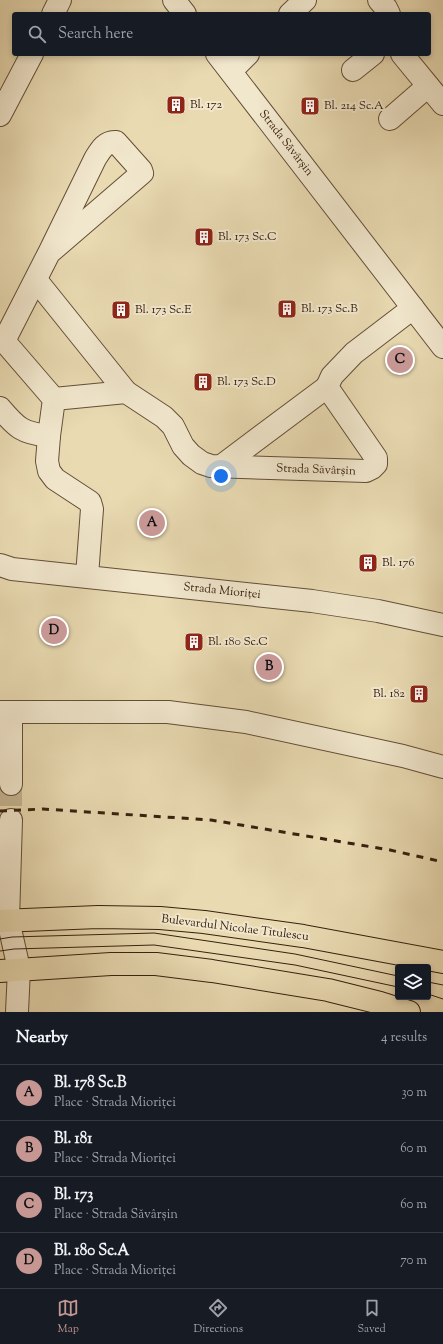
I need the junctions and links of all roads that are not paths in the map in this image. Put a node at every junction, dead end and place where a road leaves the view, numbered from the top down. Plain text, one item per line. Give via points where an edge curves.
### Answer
1 (60, 0) edge
2 (174, 0) edge
3 (305, 0) edge
4 (379, 0) edge
5 (54, 12) edge
6 (183, 12) edge
7 (292, 12) edge
8 (388, 12) edge
9 (31, 56) edge
10 (219, 56) edge
11 (246, 56) edge
12 (370, 56) edge
13 (404, 56) edge
14 (353, 70) dead end
15 (231, 71) junction
16 (428, 86) junction
17 (443, 104) edge
18 (0, 115) edge
19 (390, 119) dead end
20 (49, 253) junction
21 (36, 280) junction
22 (413, 308) junction
23 (436, 325) edge
24 (2, 345) edge
25 (443, 348) edge
26 (327, 388) junction
27 (126, 392) junction
28 (54, 399) junction
29 (0, 408) edge
30 (49, 436) junction
31 (215, 467) junction
32 (0, 564) edge
33 (87, 576) junction
34 (443, 625) edge
35 (6, 712) edge
36 (443, 767) edge
37 (11, 784) tunnel mouth
38 (11, 820) tunnel mouth
39 (3, 925) edge
40 (443, 962) edge
41 (9, 970) edge
42 (17, 1012) edge
43 (409, 1012) edge

1 - 5 street
2 - 6 street
3 - 7 street
4 - 8 street
9 - 18 street
10 - 15 street, Strada Săvârșin
11 - 15 street
12 - 14 street
13 - 16 street
15 - 22 street, Strada Săvârșin
16 - 17 street
16 - 19 street
20 - 20 street via 142,173 116,142 108,143 95,158
20 - 21 street
21 - 24 street
21 - 27 street
22 - 23 street, Strada Săvârșin
22 - 26 street via 354,353 332,376
23 - 25 street, Strada Săvârșin
24 - 28 street
26 - 31 street
26 - 31 street, Strada Săvârșin via 376,458 376,464 372,468 366,472
27 - 28 street
27 - 31 street via 164,417 173,426 183,446 191,455 202,463
28 - 30 street
29 - 30 street via 24,432
30 - 33 street via 49,471 55,479 90,502 92,509
32 - 33 street, Strada Mioriței via 12,568
33 - 34 street, Strada Mioriței via 312,600
35 - 36 street via 168,712 246,722
35 - 37 street
38 - 39 street
39 - 40 main road, Bulevardul Nicolae Titulescu via 98,917 160,918 303,936
39 - 41 street
41 - 42 street
41 - 43 main road via 156,964 328,990

